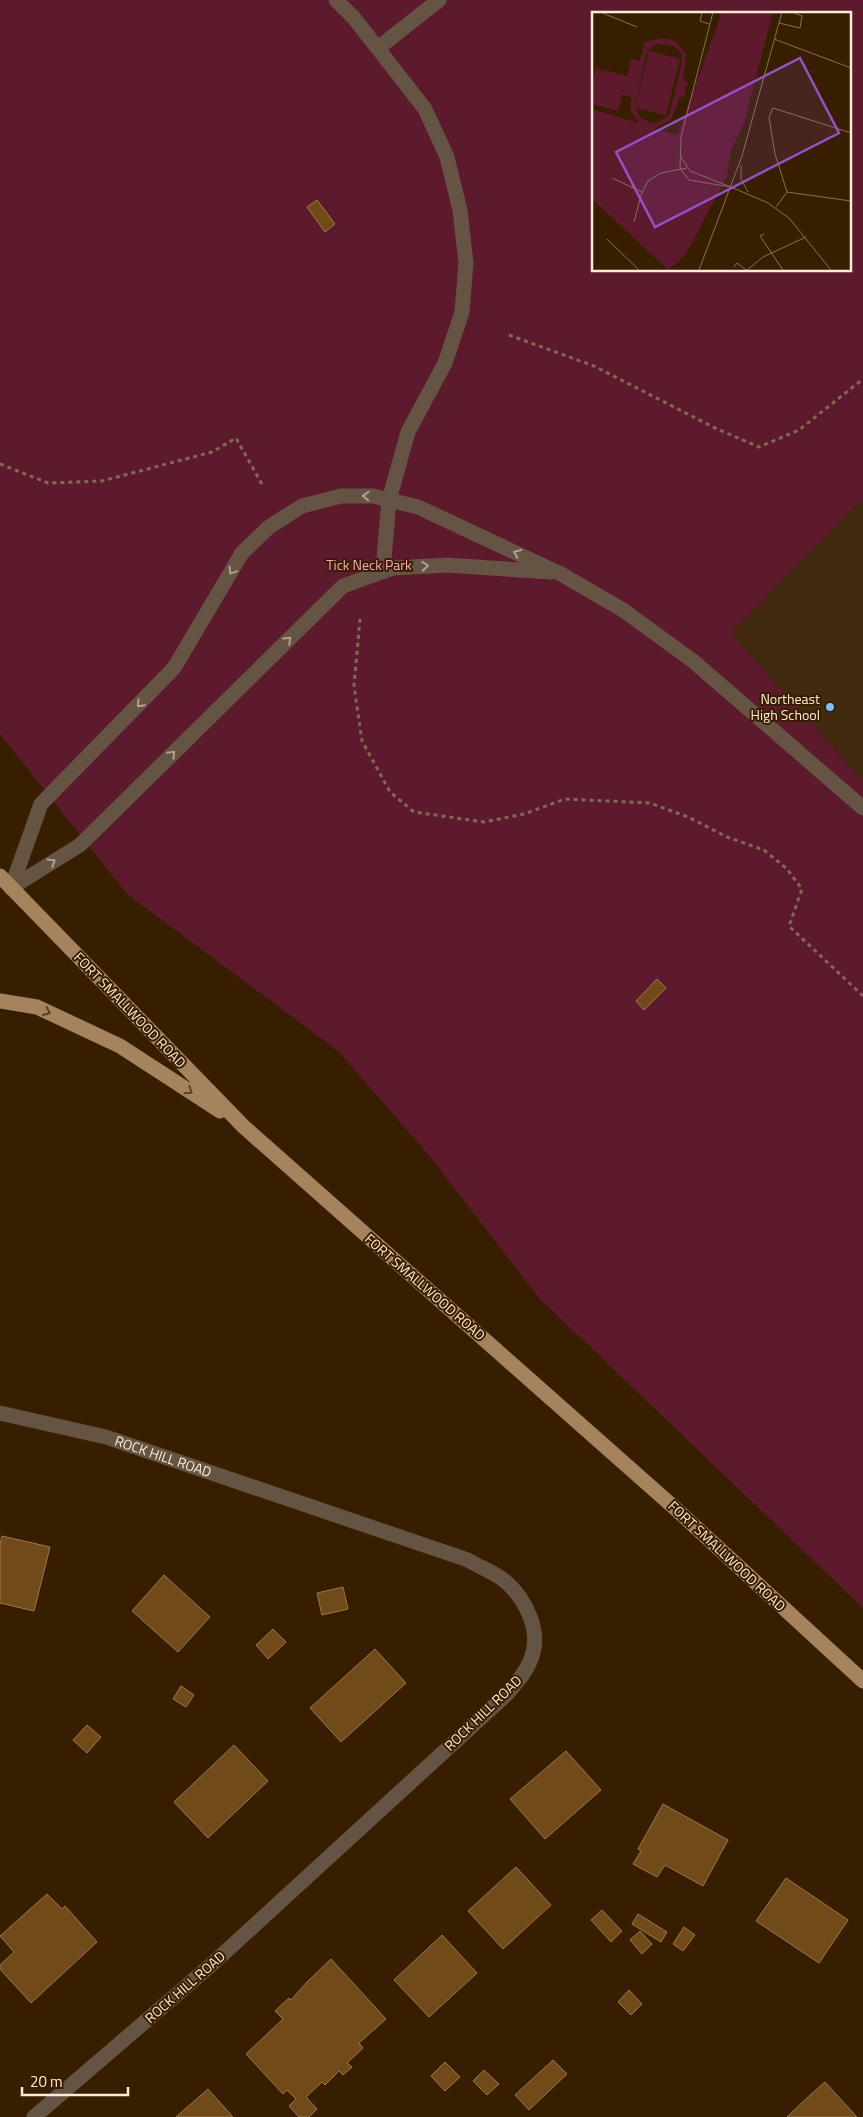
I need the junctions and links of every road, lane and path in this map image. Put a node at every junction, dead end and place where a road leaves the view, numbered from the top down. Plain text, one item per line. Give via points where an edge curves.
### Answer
1 (336, 0) edge
2 (439, 0) edge
3 (378, 48) junction
4 (509, 335) dead end
5 (863, 379) edge
6 (0, 464) edge
7 (263, 486) dead end
8 (389, 500) junction
9 (383, 571) junction
10 (561, 574) junction
11 (360, 619) dead end
12 (863, 808) edge
13 (0, 876) edge
14 (5, 893) edge
15 (863, 996) edge
16 (0, 1001) edge
17 (244, 1127) junction
18 (0, 1413) edge
19 (863, 1682) edge
20 (34, 2117) edge

1 - 3 street
2 - 3 street
3 - 8 street via 424,110 447,157 460,210 466,263 459,321 445,362 408,432
4 - 5 path via 594,366 714,428 759,447 800,430
6 - 7 path via 48,483 102,481 212,452 236,438
8 - 9 street
10 -> 8 street via 418,508
8 -> 14 street via 373,496 342,496 302,506 269,527 242,553 174,668 41,804
9 -> 10 street via 447,564
14 -> 9 street via 80,845 342,586
10 - 12 street via 624,610 693,661
11 - 15 path via 354,686 362,742 390,792 414,812 484,822 524,814 565,799 650,804 688,817 727,837 764,850 788,869 802,889 789,926
13 - 14 main road, FORT SMALLWOOD ROAD
14 - 17 main road, FORT SMALLWOOD ROAD
16 -> 17 main road via 37,1007 120,1046
17 - 19 main road, FORT SMALLWOOD ROAD via 677,1510
18 - 20 street, ROCK HILL ROAD via 106,1437 468,1560 504,1580 523,1601 535,1630 532,1658 507,1694 211,1965

